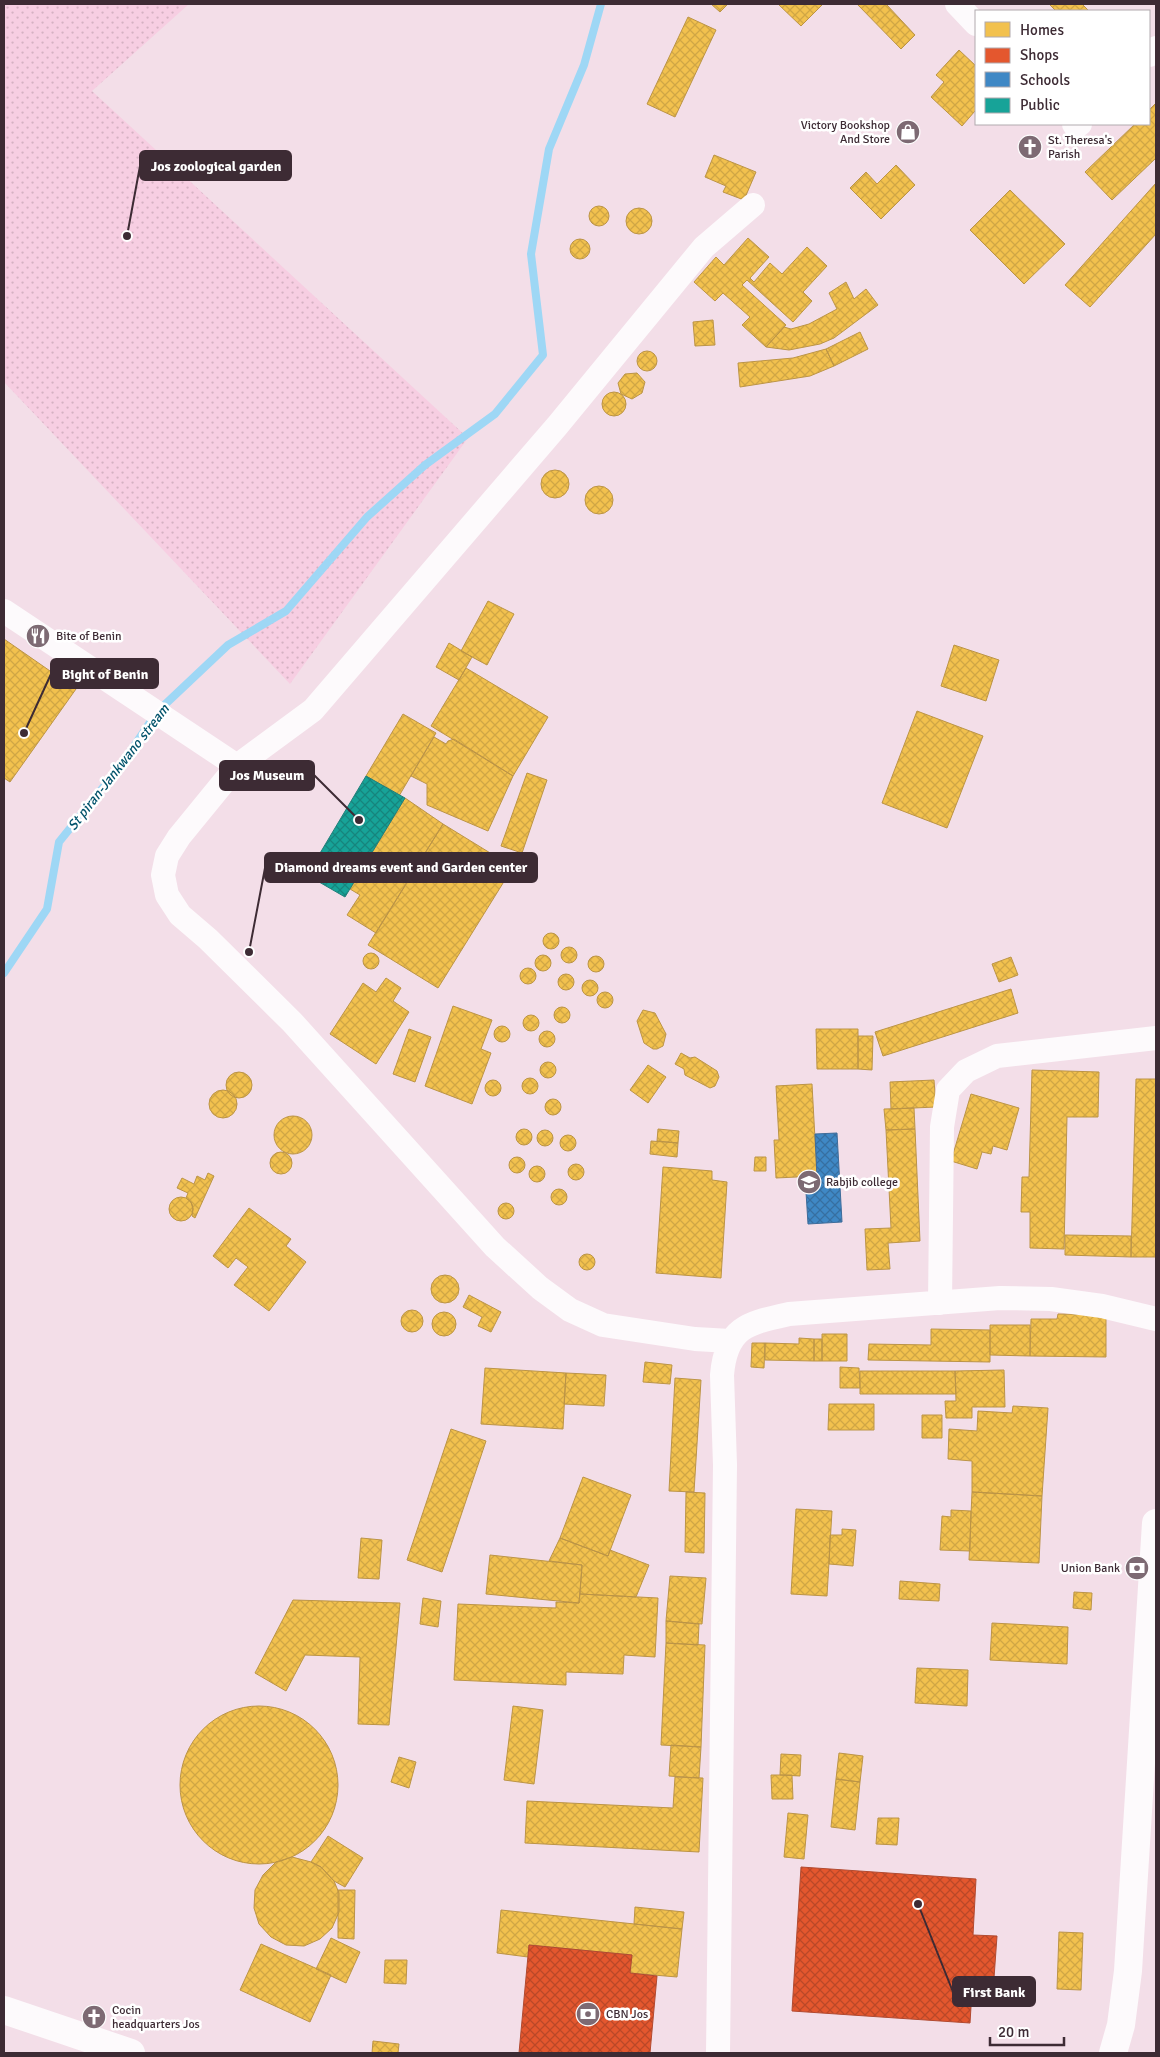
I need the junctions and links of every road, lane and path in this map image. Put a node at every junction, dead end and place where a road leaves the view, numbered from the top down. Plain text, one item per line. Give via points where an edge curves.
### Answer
1 (957, 4) edge
2 (975, 23) edge
3 (753, 205) dead end
4 (4, 611) edge
5 (237, 766) junction
6 (1156, 1038) edge
7 (940, 1303) junction
8 (1156, 1320) edge
9 (730, 1342) junction
10 (1156, 1523) edge
11 (1128, 1971) junction
12 (4, 2010) edge
13 (131, 2053) edge
14 (718, 2053) edge
15 (1113, 2053) edge
16 (1132, 2053) edge

1 - 2 street
3 - 5 street via 704,247 557,426 313,710
4 - 5 street
5 - 9 street via 167,856 163,875 167,895 180,915 292,1022 494,1248 540,1288 570,1310 604,1325
6 - 7 street via 997,1056 966,1071 948,1090 942,1127
7 - 8 street via 1000,1298 1051,1299 1102,1306
7 - 9 street via 789,1314 744,1327
9 - 14 street via 723,1360 722,1375 725,1465
10 - 11 main road
11 - 15 main road via 1121,2025
11 - 16 main road
12 - 13 main road

